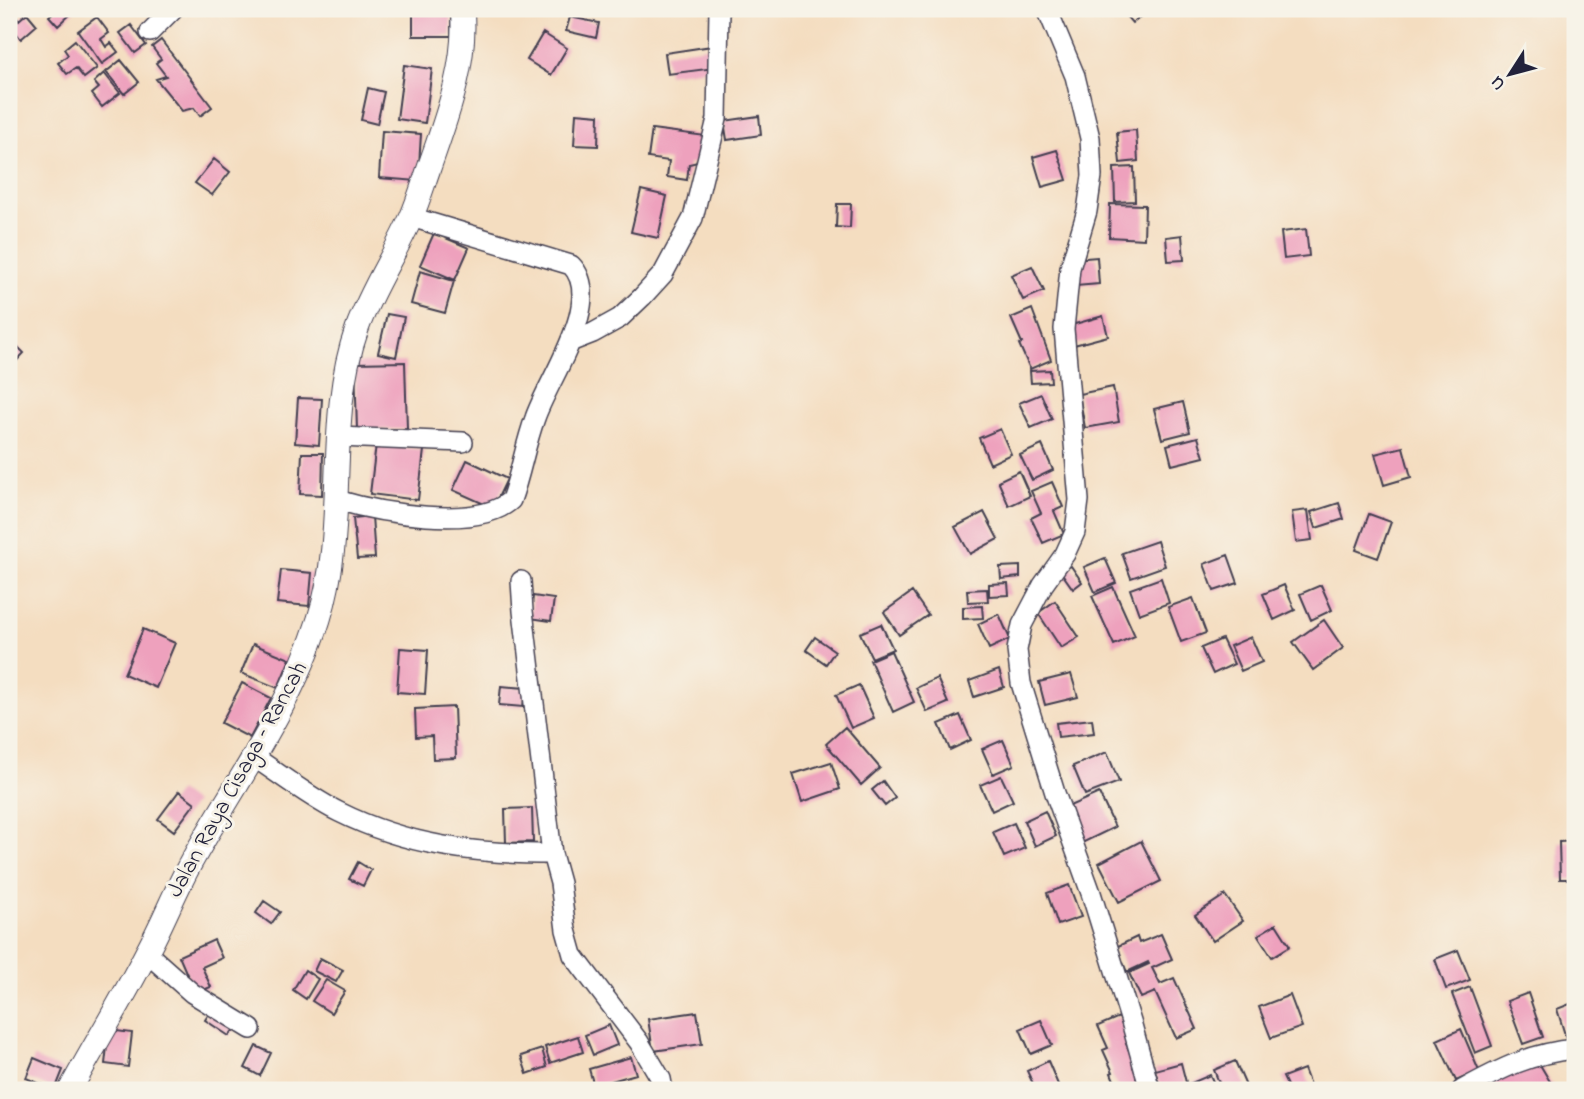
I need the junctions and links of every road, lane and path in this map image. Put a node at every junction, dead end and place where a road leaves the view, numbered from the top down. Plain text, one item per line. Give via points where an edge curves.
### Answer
1 (173, 9) edge
2 (462, 9) edge
3 (719, 9) edge
4 (1047, 9) edge
5 (150, 32) dead end
6 (411, 217) junction
7 (570, 342) junction
8 (338, 437) junction
9 (463, 443) dead end
10 (337, 499) junction
11 (521, 582) dead end
12 (254, 757) junction
13 (552, 854) junction
14 (147, 953) junction
15 (251, 1029) dead end
16 (1575, 1049) edge
17 (70, 1090) edge
18 (663, 1090) edge
19 (1150, 1090) edge
20 (1462, 1090) edge

1 - 5 street
2 - 6 main road, Jalan Raya Cisaga – Rancah via 457,74
3 - 7 street via 717,119 693,218 663,274 642,297 620,318
4 - 19 street via 1076,76 1090,138 1092,176 1070,268 1064,329 1079,500 1075,532 1022,625 1017,650 1024,695 1091,893
6 - 7 street via 571,265 582,282 582,301
6 - 8 main road, Jalan Raya Cisaga – Rancah via 358,327 346,364
7 - 10 street via 543,396 511,500 503,507 490,513 447,517 410,515
8 - 9 street
8 - 10 main road, Jalan Raya Cisaga – Rancah
10 - 12 main road, Jalan Raya Cisaga – Rancah via 320,615 300,673
11 - 13 street
12 - 13 street via 337,811 407,840 505,854
12 - 14 main road, Jalan Raya Cisaga – Rancah via 192,860
13 - 18 street via 573,955 639,1042
14 - 15 street via 192,993
14 - 17 main road, Jalan Raya Cisaga – Rancah
16 - 20 street via 1513,1062

